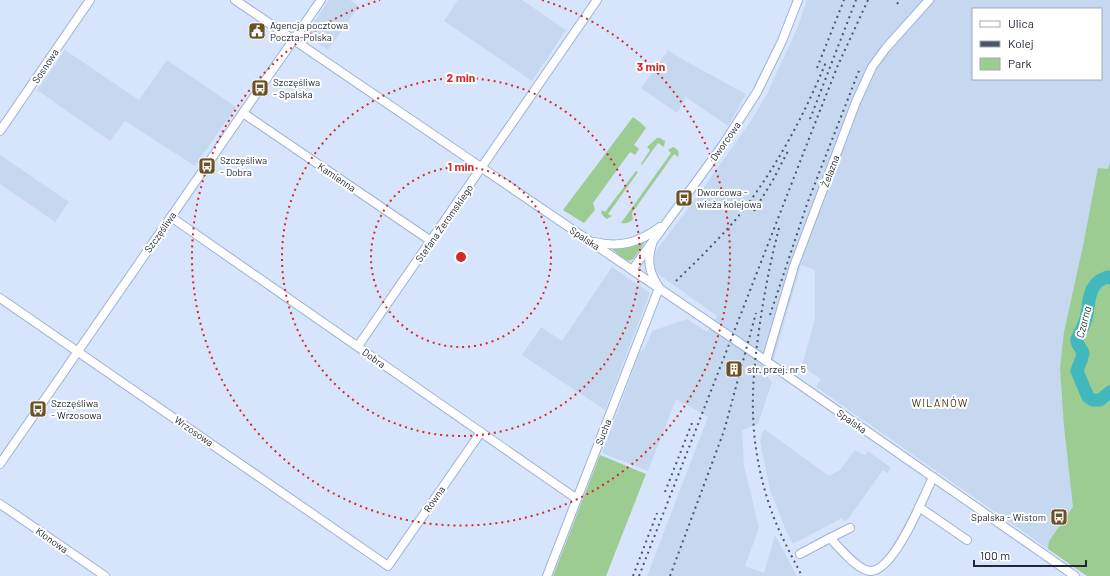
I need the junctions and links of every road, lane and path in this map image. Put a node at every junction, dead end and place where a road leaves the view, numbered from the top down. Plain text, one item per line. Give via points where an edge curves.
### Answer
1 (90, 0) edge
2 (235, 0) edge
3 (320, 0) edge
4 (597, 0) edge
5 (798, 0) edge
6 (929, 0) edge
7 (294, 39) junction
8 (243, 113) junction
9 (0, 131) edge
10 (482, 168) junction
11 (171, 217) junction
12 (667, 222) junction
13 (654, 238) junction
14 (588, 240) junction
15 (431, 241) junction
16 (632, 270) junction
17 (659, 288) junction
18 (0, 298) edge
19 (358, 346) junction
20 (78, 351) junction
21 (766, 361) junction
22 (481, 432) junction
23 (0, 464) edge
24 (933, 477) junction
25 (577, 499) junction
26 (0, 504) edge
27 (919, 507) junction
28 (850, 528) dead end
29 (830, 538) junction
30 (967, 540) dead end
31 (800, 554) dead end
32 (388, 566) joint
33 (105, 576) edge
34 (547, 576) edge
35 (1075, 576) edge

1 - 9 street, Sosnowa
2 - 7 street, Spalska
3 - 7 street, Szczęśliwa
4 - 10 street, Stefana Żeromskiego
5 - 12 street, Dworcowa via 782,41 757,92 723,145
6 - 21 street, Żelazna via 872,67 856,102 794,266
7 - 8 street, Szczęśliwa
7 - 10 street, Spalska
8 - 11 street, Szczęśliwa
8 - 15 street, Kamienna
10 - 14 street, Spalska
10 - 15 street, Stefana Żeromskiego
11 - 19 street, Dobra
11 - 20 street, Szczęśliwa
12 - 13 street, Dworcowa
12 - 14 street via 643,238 627,243 610,245
13 - 16 street, Dworcowa
13 - 17 street via 649,263 651,275
14 - 16 street, Spalska
15 - 19 street, Stefana Żeromskiego
16 - 17 street, Spalska
17 - 21 street, Spalska
17 - 25 street, Sucha
18 - 20 street, Wrzosowa
19 - 22 street, Dobra
20 - 23 street, Szczęśliwa
20 - 32 street, Wrzosowa
21 - 24 street, Spalska
22 - 25 street, Dobra
22 - 32 street, Równa
24 - 27 street
24 - 35 street, Spalska
25 - 34 street, Sucha
26 - 33 street, Klonowa
27 - 29 street via 904,538 888,561 878,569 868,571 862,568
27 - 30 street
28 - 29 street
29 - 31 street

